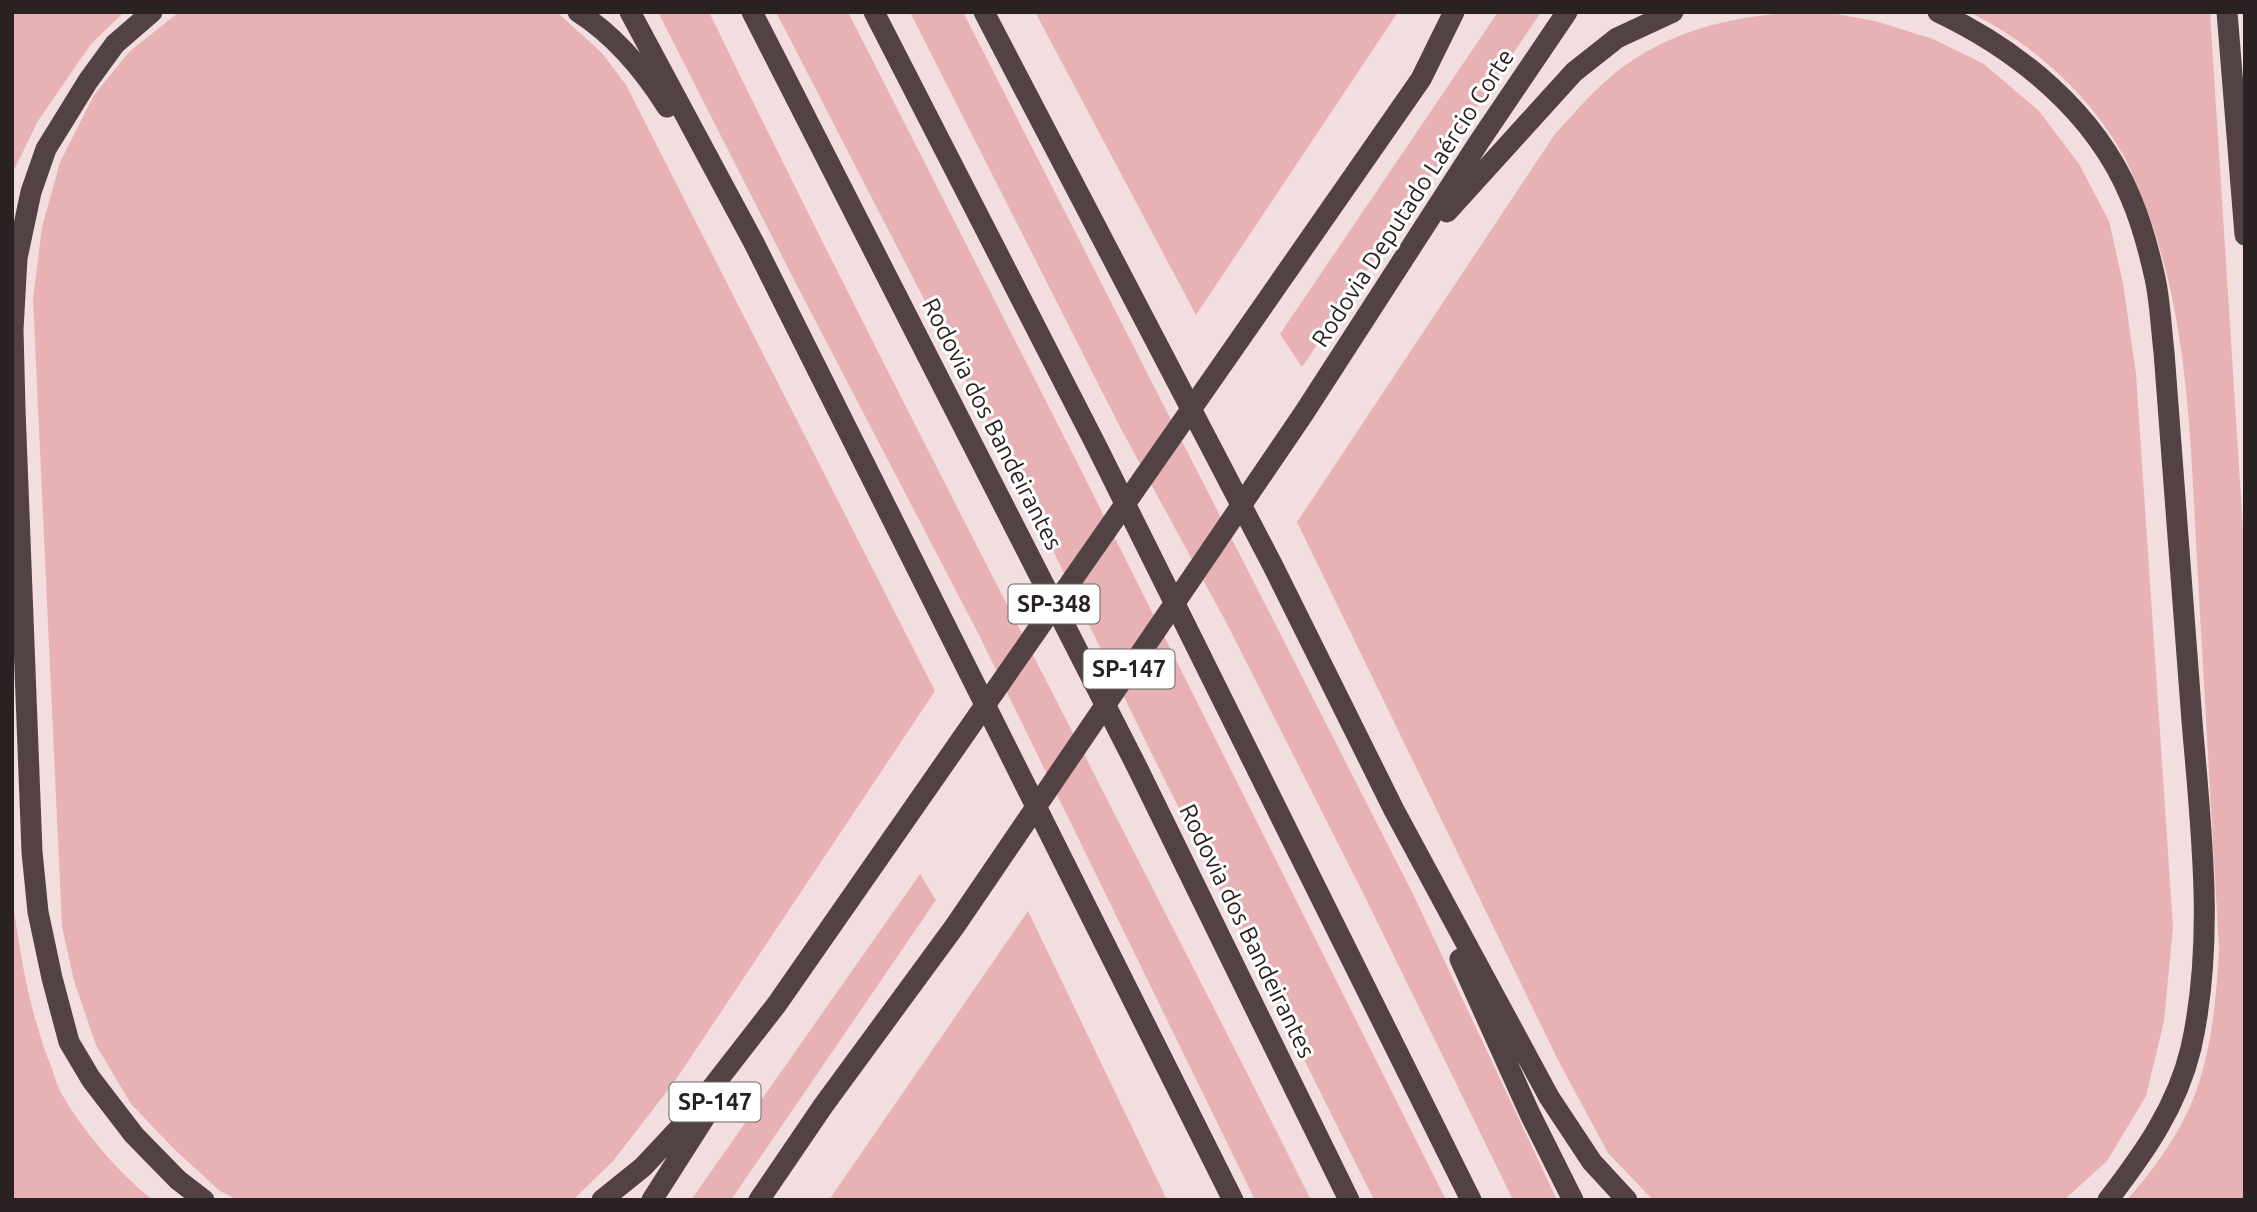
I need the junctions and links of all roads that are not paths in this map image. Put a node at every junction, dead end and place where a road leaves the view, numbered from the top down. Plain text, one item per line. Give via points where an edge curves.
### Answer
1 (152, 12) edge
2 (578, 12) edge
3 (630, 12) edge
4 (752, 12) edge
5 (874, 12) edge
6 (984, 12) edge
7 (1454, 12) edge
8 (1467, 12) edge
9 (1567, 12) edge
10 (1673, 12) edge
11 (1938, 12) edge
12 (2227, 12) edge
13 (1421, 79) junction
14 (2245, 235) edge
15 (754, 243) junction
16 (1405, 258) junction
17 (1394, 810) junction
18 (777, 1004) junction
19 (823, 1106) junction
20 (204, 1200) edge
21 (602, 1200) edge
22 (652, 1200) edge
23 (759, 1200) edge
24 (770, 1200) edge
25 (1233, 1200) edge
26 (1349, 1200) edge
27 (1471, 1200) edge
28 (1573, 1200) edge
29 (1627, 1200) edge
30 (2108, 1200) edge

1 - 20 highway via 115,44 46,149 31,192 18,258 13,330 32,852 38,912 69,1042 134,1136
2 - 15 highway via 622,49 656,89
3 - 15 highway
4 - 26 highway, Rodovia dos Bandeirantes / SP-348 via 1137,767
5 - 27 highway via 1097,447
6 - 17 highway via 1273,566
7 - 13 highway
8 - 13 highway, SP-147
9 - 16 highway, Rodovia Deputado Laércio Corte / SP-147
10 - 16 highway via 1617,38 1574,72
11 - 30 highway via 2012,54 2077,115 2109,155 2130,196 2155,279 2203,855 2202,989 2190,1050 2171,1107 2143,1155
12 - 14 highway
13 - 18 highway, SP-147
15 - 25 highway
16 - 19 highway, Rodovia Deputado Laércio Corte / SP-147 via 955,926
17 - 28 highway
17 - 29 highway via 1549,1097 1592,1162
18 - 21 highway via 686,1121 643,1167
18 - 22 highway, SP-147
19 - 23 highway, SP-147
19 - 24 highway

